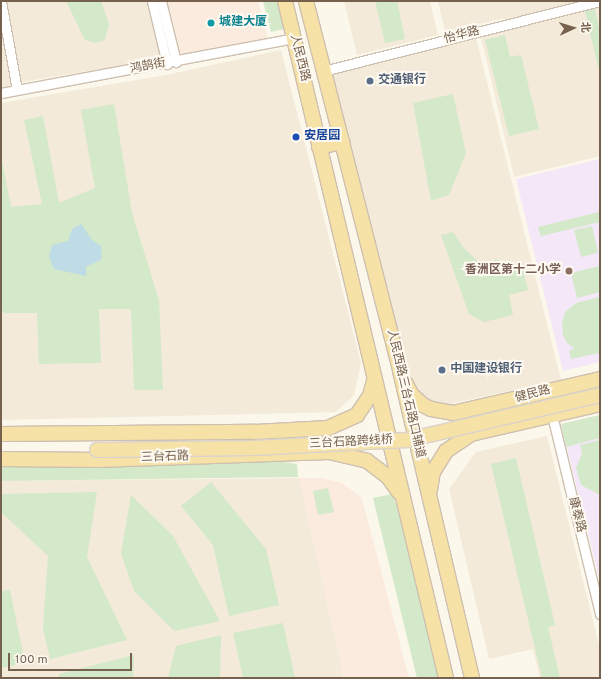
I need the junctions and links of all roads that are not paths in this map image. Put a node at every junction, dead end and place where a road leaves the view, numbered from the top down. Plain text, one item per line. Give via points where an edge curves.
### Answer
1 (1, 1) edge
2 (152, 1) edge
3 (161, 1) edge
4 (285, 1) edge
5 (306, 1) edge
6 (600, 2) edge
7 (294, 38) junction
8 (171, 63) junction
9 (323, 71) junction
10 (17, 90) junction
11 (1, 93) edge
12 (333, 111) joint
13 (342, 142) junction
14 (319, 147) junction
15 (400, 371) junction
16 (374, 377) junction
17 (600, 379) edge
18 (600, 388) edge
19 (600, 395) edge
20 (600, 404) edge
21 (552, 415) junction
22 (1, 434) edge
23 (56, 434) junction
24 (98, 446) junction
25 (1, 459) edge
26 (56, 459) junction
27 (430, 500) junction
28 (405, 505) junction
29 (600, 614) edge
30 (446, 678) edge
31 (472, 678) edge

1 - 10 street
2 - 8 street
3 - 8 street
4 - 7 main road, 人民西路
5 - 9 main road, 人民西路
6 - 9 street, 怡华路
7 - 8 street, 鸿鹄街
7 - 14 main road, 人民西路 via 314,116
8 - 10 street, 鸿鹄街
9 - 12 main road, 人民西路
10 - 11 street, 鸿鹄街
12 - 13 main road, 人民西路三台石路口辅道
13 - 14 main road
13 - 15 main road, 人民西路三台石路口辅道
14 - 16 main road
15 - 17 main road, 健民路 via 411,394 423,404 446,412 466,412
15 - 27 main road, 人民西路三台石路口辅道
16 - 23 main road, 三台石路 via 370,396 357,415 328,428 255,432
16 - 28 main road
18 - 24 main road, 三台石路跨线桥 via 405,432
19 - 24 main road, 三台石路跨线桥, bridge via 435,435 401,440 254,448
20 - 21 main road, 健民路
21 - 27 main road, 健民路 via 471,434 454,444 441,458 432,480
21 - 29 street, 康泰路
22 - 23 main road, 三台石路
23 - 24 main road
24 - 26 main road
25 - 26 main road, 三台石路
26 - 28 main road, 三台石路 via 330,452 362,459 375,466 392,482
27 - 31 main road, 人民西路三台石路口辅道
28 - 30 main road

